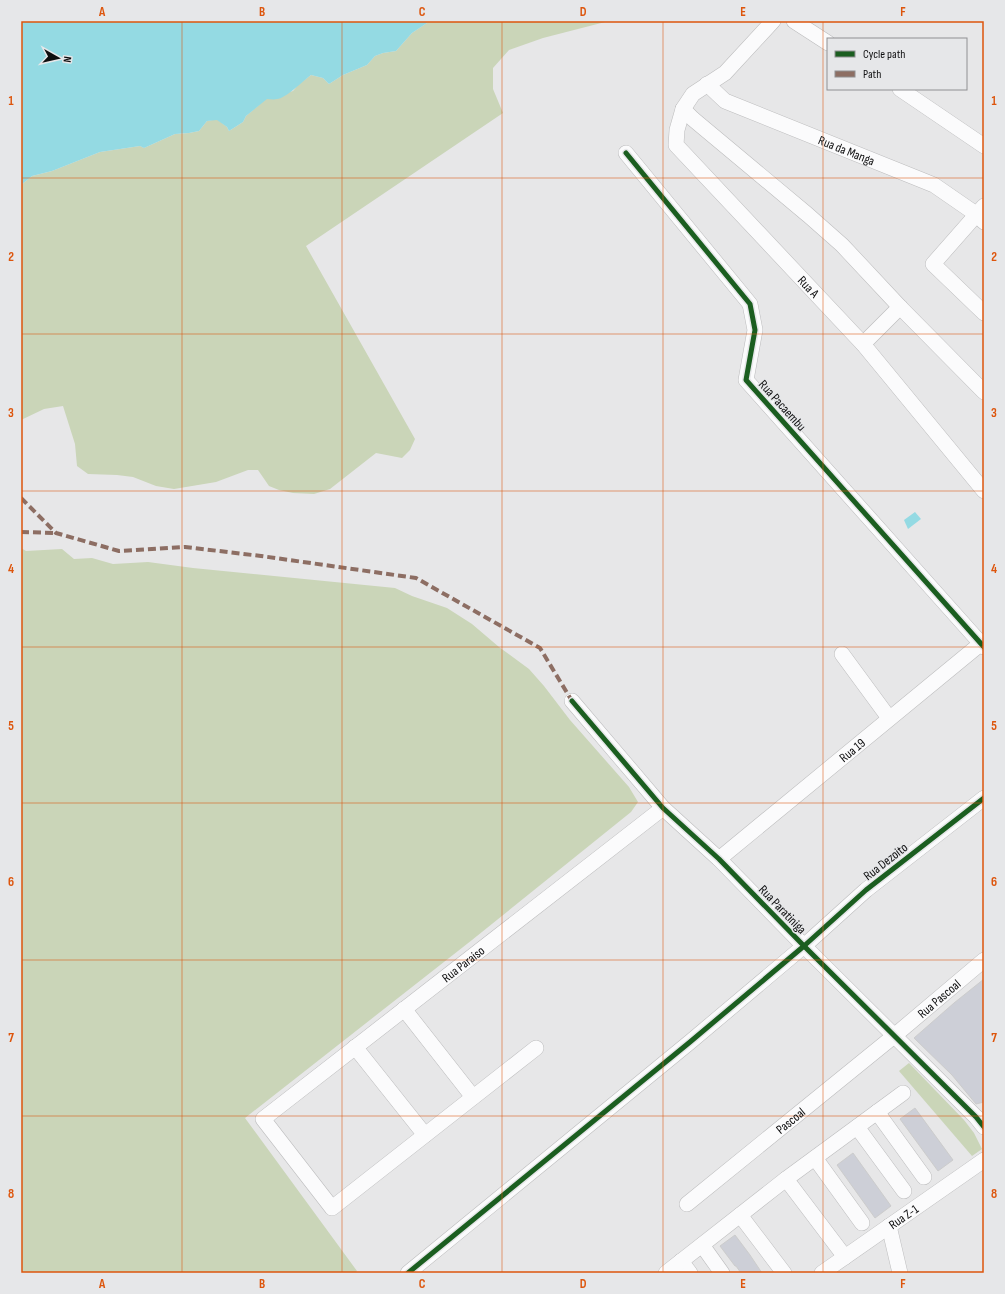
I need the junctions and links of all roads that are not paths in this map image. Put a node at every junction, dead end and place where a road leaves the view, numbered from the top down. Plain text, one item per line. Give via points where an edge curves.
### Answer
1 (773, 21) edge
2 (794, 21) edge
3 (827, 42) edge
4 (707, 84) junction
5 (902, 90) edge
6 (683, 109) junction
7 (984, 146) edge
8 (626, 153) dead end
9 (982, 214) edge
10 (900, 307) junction
11 (984, 313) edge
12 (863, 344) junction
13 (984, 392) edge
14 (983, 488) edge
15 (983, 644) edge
16 (842, 654) dead end
17 (572, 701) dead end
18 (889, 718) junction
19 (984, 798) edge
20 (664, 808) junction
21 (719, 859) junction
22 (804, 946) junction
23 (984, 960) edge
24 (404, 1009) junction
25 (894, 1036) junction
26 (355, 1047) junction
27 (536, 1048) dead end
28 (903, 1093) dead end
29 (473, 1097) junction
30 (877, 1112) junction
31 (984, 1126) edge
32 (857, 1127) junction
33 (425, 1135) junction
34 (815, 1158) junction
35 (984, 1160) edge
36 (924, 1177) dead end
37 (786, 1179) junction
38 (904, 1191) dead end
39 (687, 1204) dead end
40 (740, 1215) junction
41 (862, 1223) dead end
42 (889, 1226) junction
43 (702, 1245) junction
44 (845, 1257) junction
45 (686, 1267) edge
46 (408, 1273) edge
47 (666, 1273) edge
48 (722, 1273) edge
49 (784, 1273) edge
50 (822, 1273) edge
51 (900, 1273) edge

1 - 4 street, Rua A via 725,73
2 - 3 street
4 - 6 street, Rua A via 693,94
4 - 9 street, Rua da Manga via 725,101 934,185
5 - 7 street
6 - 10 street via 842,245
6 - 12 street, Rua A via 676,145
8 - 15 street, Rua Pacaembu via 750,304 755,330 746,380
9 - 11 street via 932,264
10 - 12 street
10 - 13 street
12 - 14 street, Rua A
15 - 18 street, Rua 19
16 - 18 street
17 - 20 street, Rua Paratiniga
18 - 21 street, Rua 19
19 - 22 street, Rua Dezoito via 866,890
20 - 21 street, Rua Paratiniga
20 - 24 street, Rua Paraiso
21 - 22 street, Rua Paratiniga
22 - 25 street, Rua Paratiniga
22 - 46 street, Rua Dezoito
23 - 25 street, Rua Pascoal
24 - 26 street, Rua Paraiso
24 - 29 street
25 - 31 street, Rua Paratiniga
25 - 39 street, Pascoal
26 - 33 street
26 - 33 street, Rua Paraiso via 263,1119 332,1208
27 - 29 street
28 - 30 street
29 - 33 street
30 - 32 street
30 - 36 street
32 - 34 street
32 - 38 street
34 - 37 street
34 - 41 street
35 - 42 street, Rua Z-1
37 - 40 street
37 - 44 street
40 - 43 street
40 - 49 street
42 - 44 street, Rua Z-1
42 - 51 street
43 - 45 street
43 - 48 street
44 - 50 street, Rua Z-1
45 - 47 street

